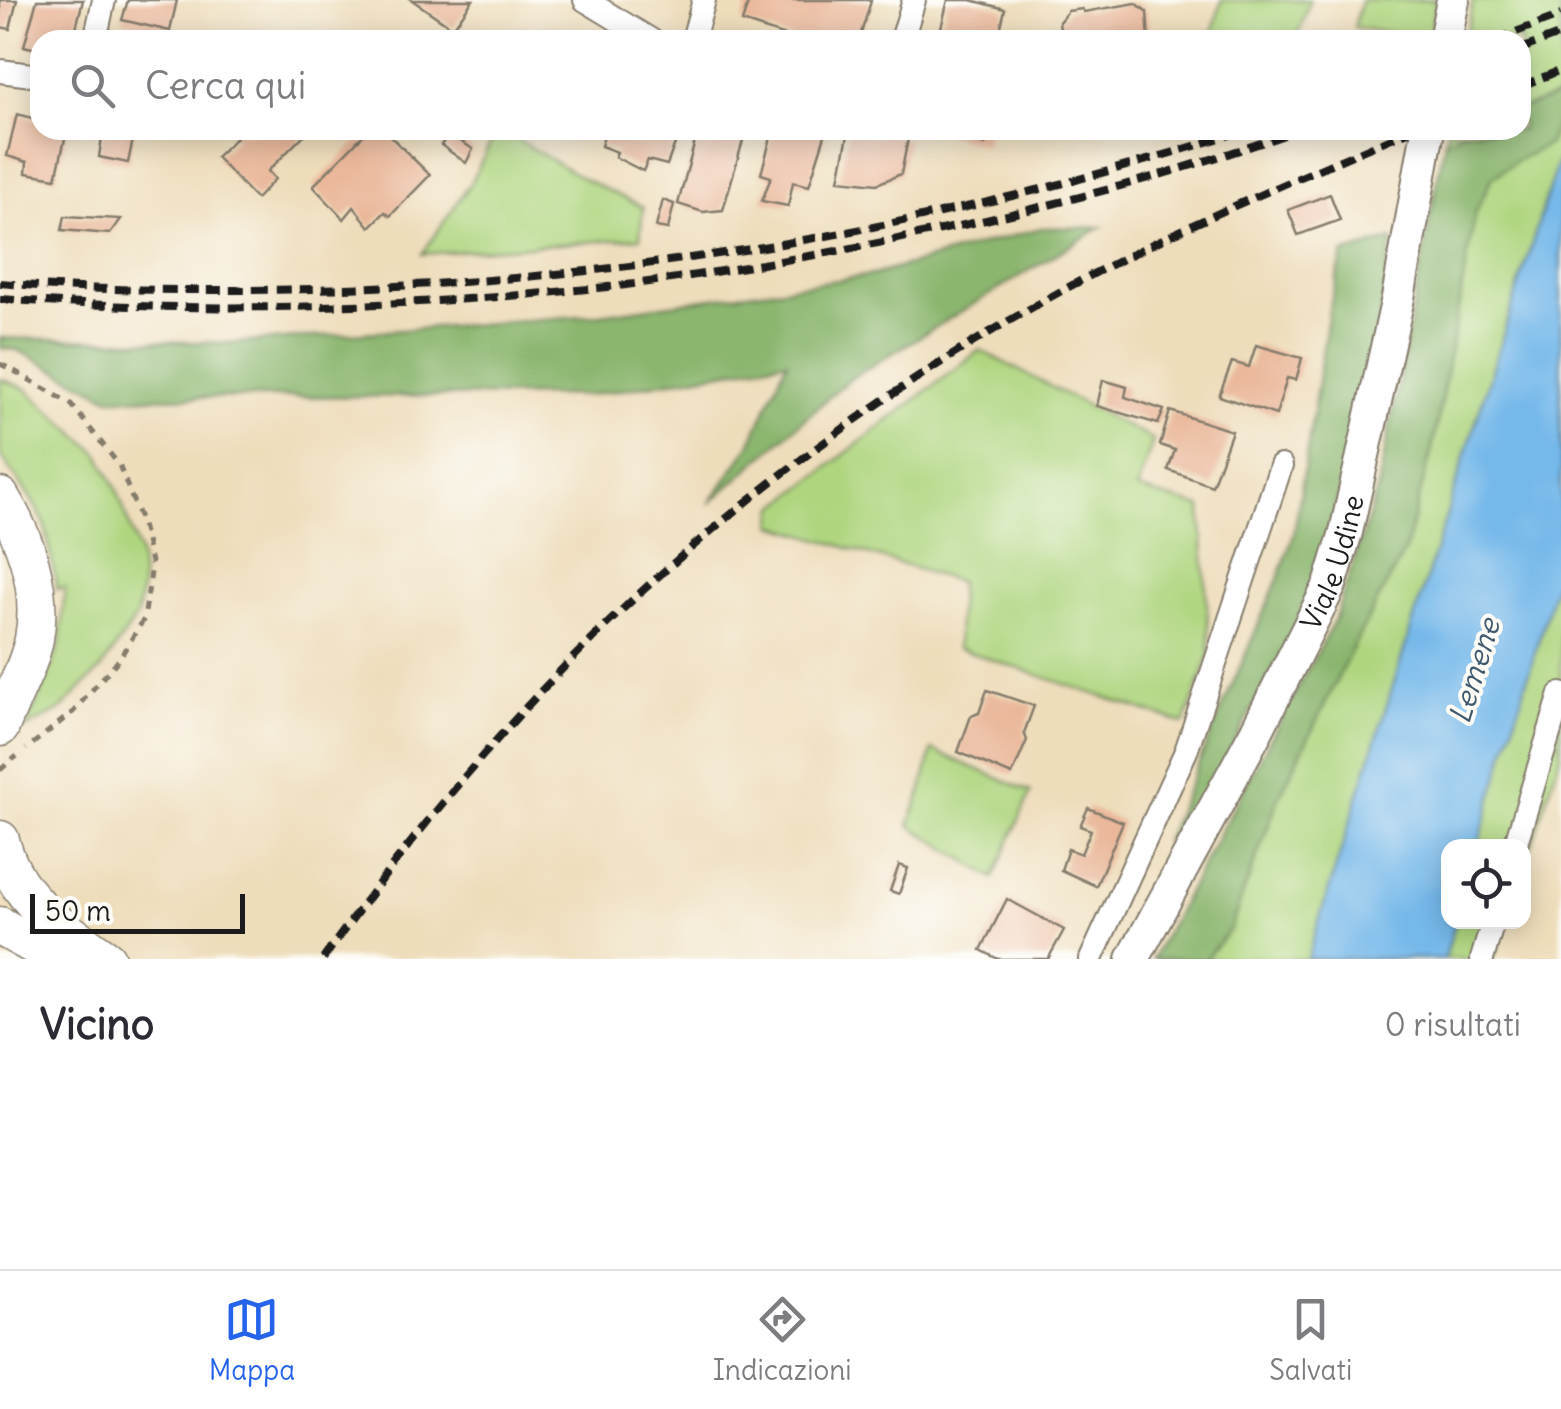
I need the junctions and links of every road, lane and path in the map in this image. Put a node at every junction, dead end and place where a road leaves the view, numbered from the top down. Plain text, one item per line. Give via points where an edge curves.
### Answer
1 (104, 0) edge
2 (585, 0) edge
3 (704, 0) edge
4 (914, 0) edge
5 (97, 30) edge
6 (634, 30) edge
7 (696, 30) edge
8 (905, 30) edge
9 (0, 71) edge
10 (30, 75) edge
11 (1426, 140) edge
12 (0, 364) edge
13 (1281, 466) dead end
14 (0, 498) edge
15 (1561, 694) edge
16 (2, 716) edge
17 (0, 770) edge
18 (1517, 839) edge
19 (0, 840) edge
20 (0, 926) edge
21 (1491, 929) edge
22 (58, 959) edge
23 (106, 959) edge
24 (1091, 959) edge
25 (1132, 959) edge
26 (1482, 959) edge

1 - 5 street
2 - 6 street
3 - 7 street
4 - 8 street
9 - 10 street
11 - 25 main road, Viale Udine via 1398,298 1330,585
12 - 17 path via 71,404 119,465 152,566 144,619 119,658 72,712
13 - 24 street via 1186,751
14 - 16 highway via 24,541 36,599 34,640
15 - 18 street
19 - 23 highway via 25,895
20 - 22 highway
21 - 26 street

